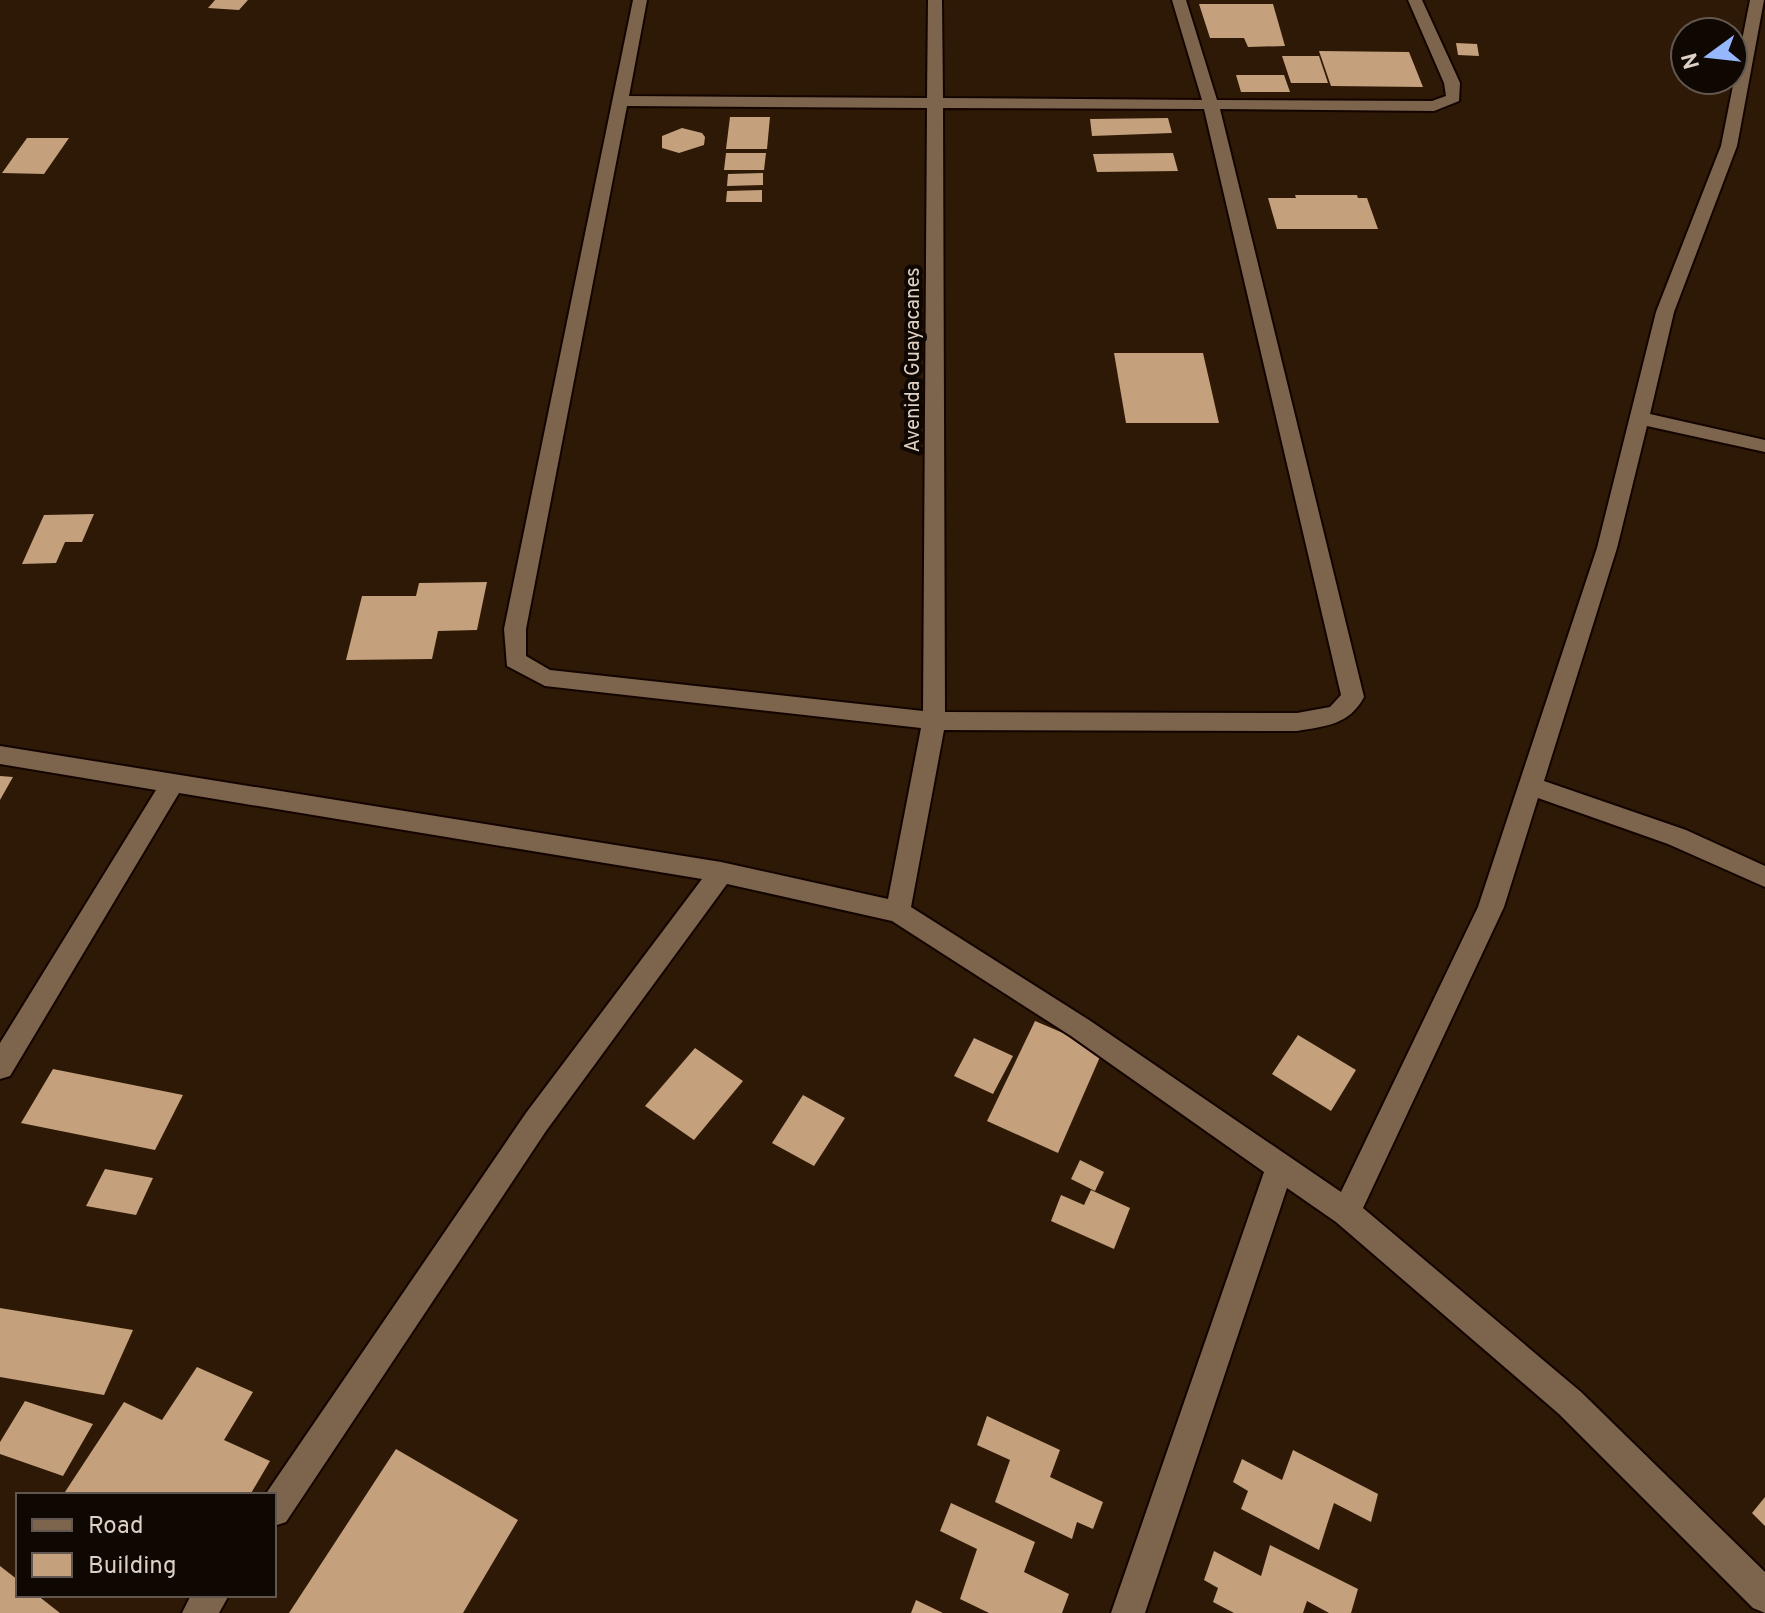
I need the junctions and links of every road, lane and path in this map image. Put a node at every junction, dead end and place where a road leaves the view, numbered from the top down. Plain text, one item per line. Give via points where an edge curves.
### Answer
1 (640, 0) edge
2 (935, 0) edge
3 (1179, 0) edge
4 (1415, 0) edge
5 (1757, 0) edge
6 (619, 101) junction
7 (1211, 104) junction
8 (937, 105) junction
9 (1640, 418) junction
10 (1765, 446) edge
11 (934, 721) junction
12 (0, 755) edge
13 (173, 782) junction
14 (1530, 786) junction
15 (721, 872) junction
16 (1765, 877) edge
17 (898, 912) junction
18 (0, 1067) edge
19 (1280, 1167) junction
20 (1346, 1212) junction
21 (276, 1507) edge
22 (1765, 1596) edge
23 (1128, 1613) edge

1 - 6 street
2 - 8 street, Avenida Guayacanes
3 - 7 street
4 - 7 street via 1454,98 1434,106
5 - 9 street via 1729,146 1665,312
6 - 8 street
6 - 11 street via 515,629 515,660 545,678
7 - 8 street
7 - 11 street via 1353,697 1337,715 1297,722
8 - 11 street, Avenida Guayacanes
9 - 10 street
9 - 14 street via 1607,548
11 - 17 street, Avenida Guayacanes
12 - 13 street
13 - 15 street
13 - 18 street
14 - 16 street via 1677,837
14 - 20 street via 1491,907
15 - 17 street
15 - 21 street via 536,1122
17 - 19 street via 1080,1028
19 - 20 street
19 - 23 street
20 - 22 street via 1570,1403

